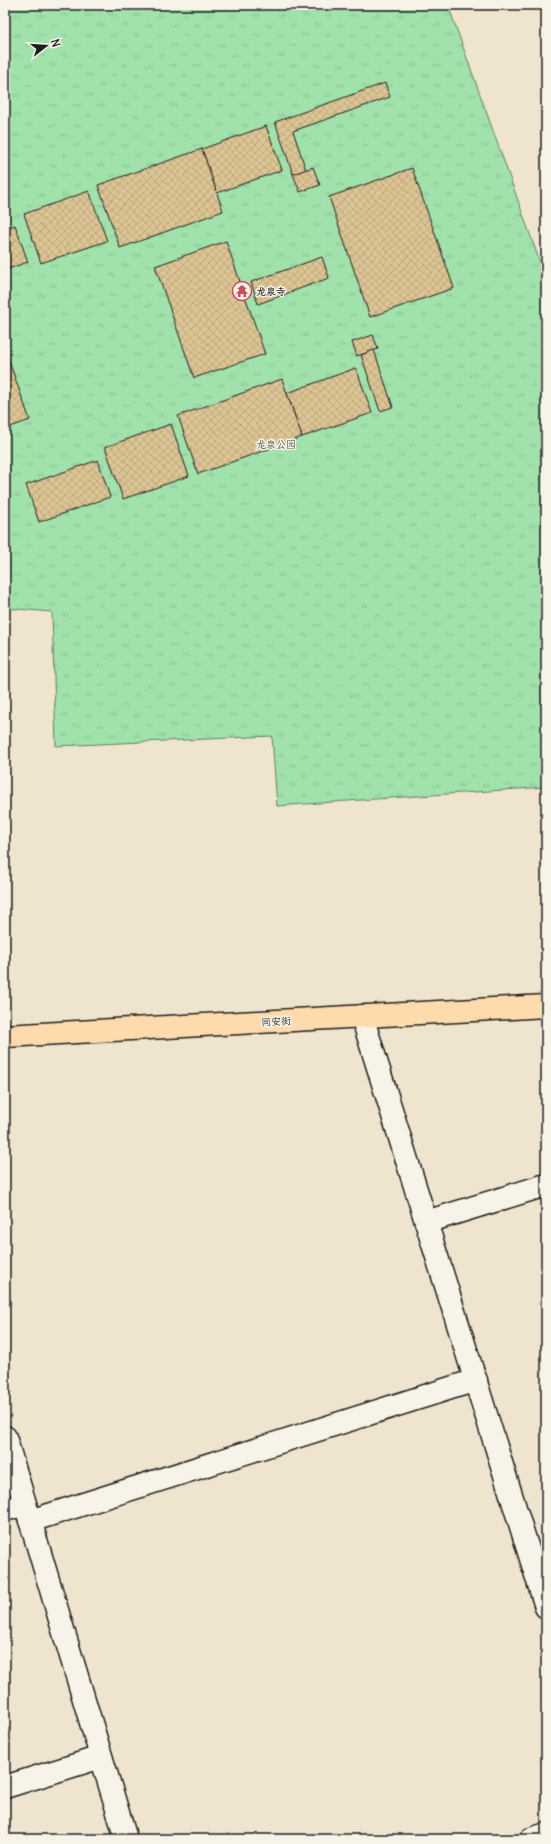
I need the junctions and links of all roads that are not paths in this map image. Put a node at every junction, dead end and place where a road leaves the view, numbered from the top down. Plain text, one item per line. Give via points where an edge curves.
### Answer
1 (546, 1006) edge
2 (362, 1016) junction
3 (5, 1036) edge
4 (546, 1185) edge
5 (426, 1222) junction
6 (476, 1380) junction
7 (5, 1437) edge
8 (20, 1512) edge
9 (546, 1607) edge
10 (101, 1757) junction
11 (5, 1787) edge
12 (546, 1834) edge
13 (126, 1839) edge
14 (531, 1839) edge

1 - 2 main road, 同安街
2 - 3 main road, 同安街
2 - 5 street
4 - 5 street
5 - 6 street
6 - 8 street
6 - 9 street
7 - 8 street
8 - 10 street
10 - 11 street
10 - 13 street
12 - 14 street

